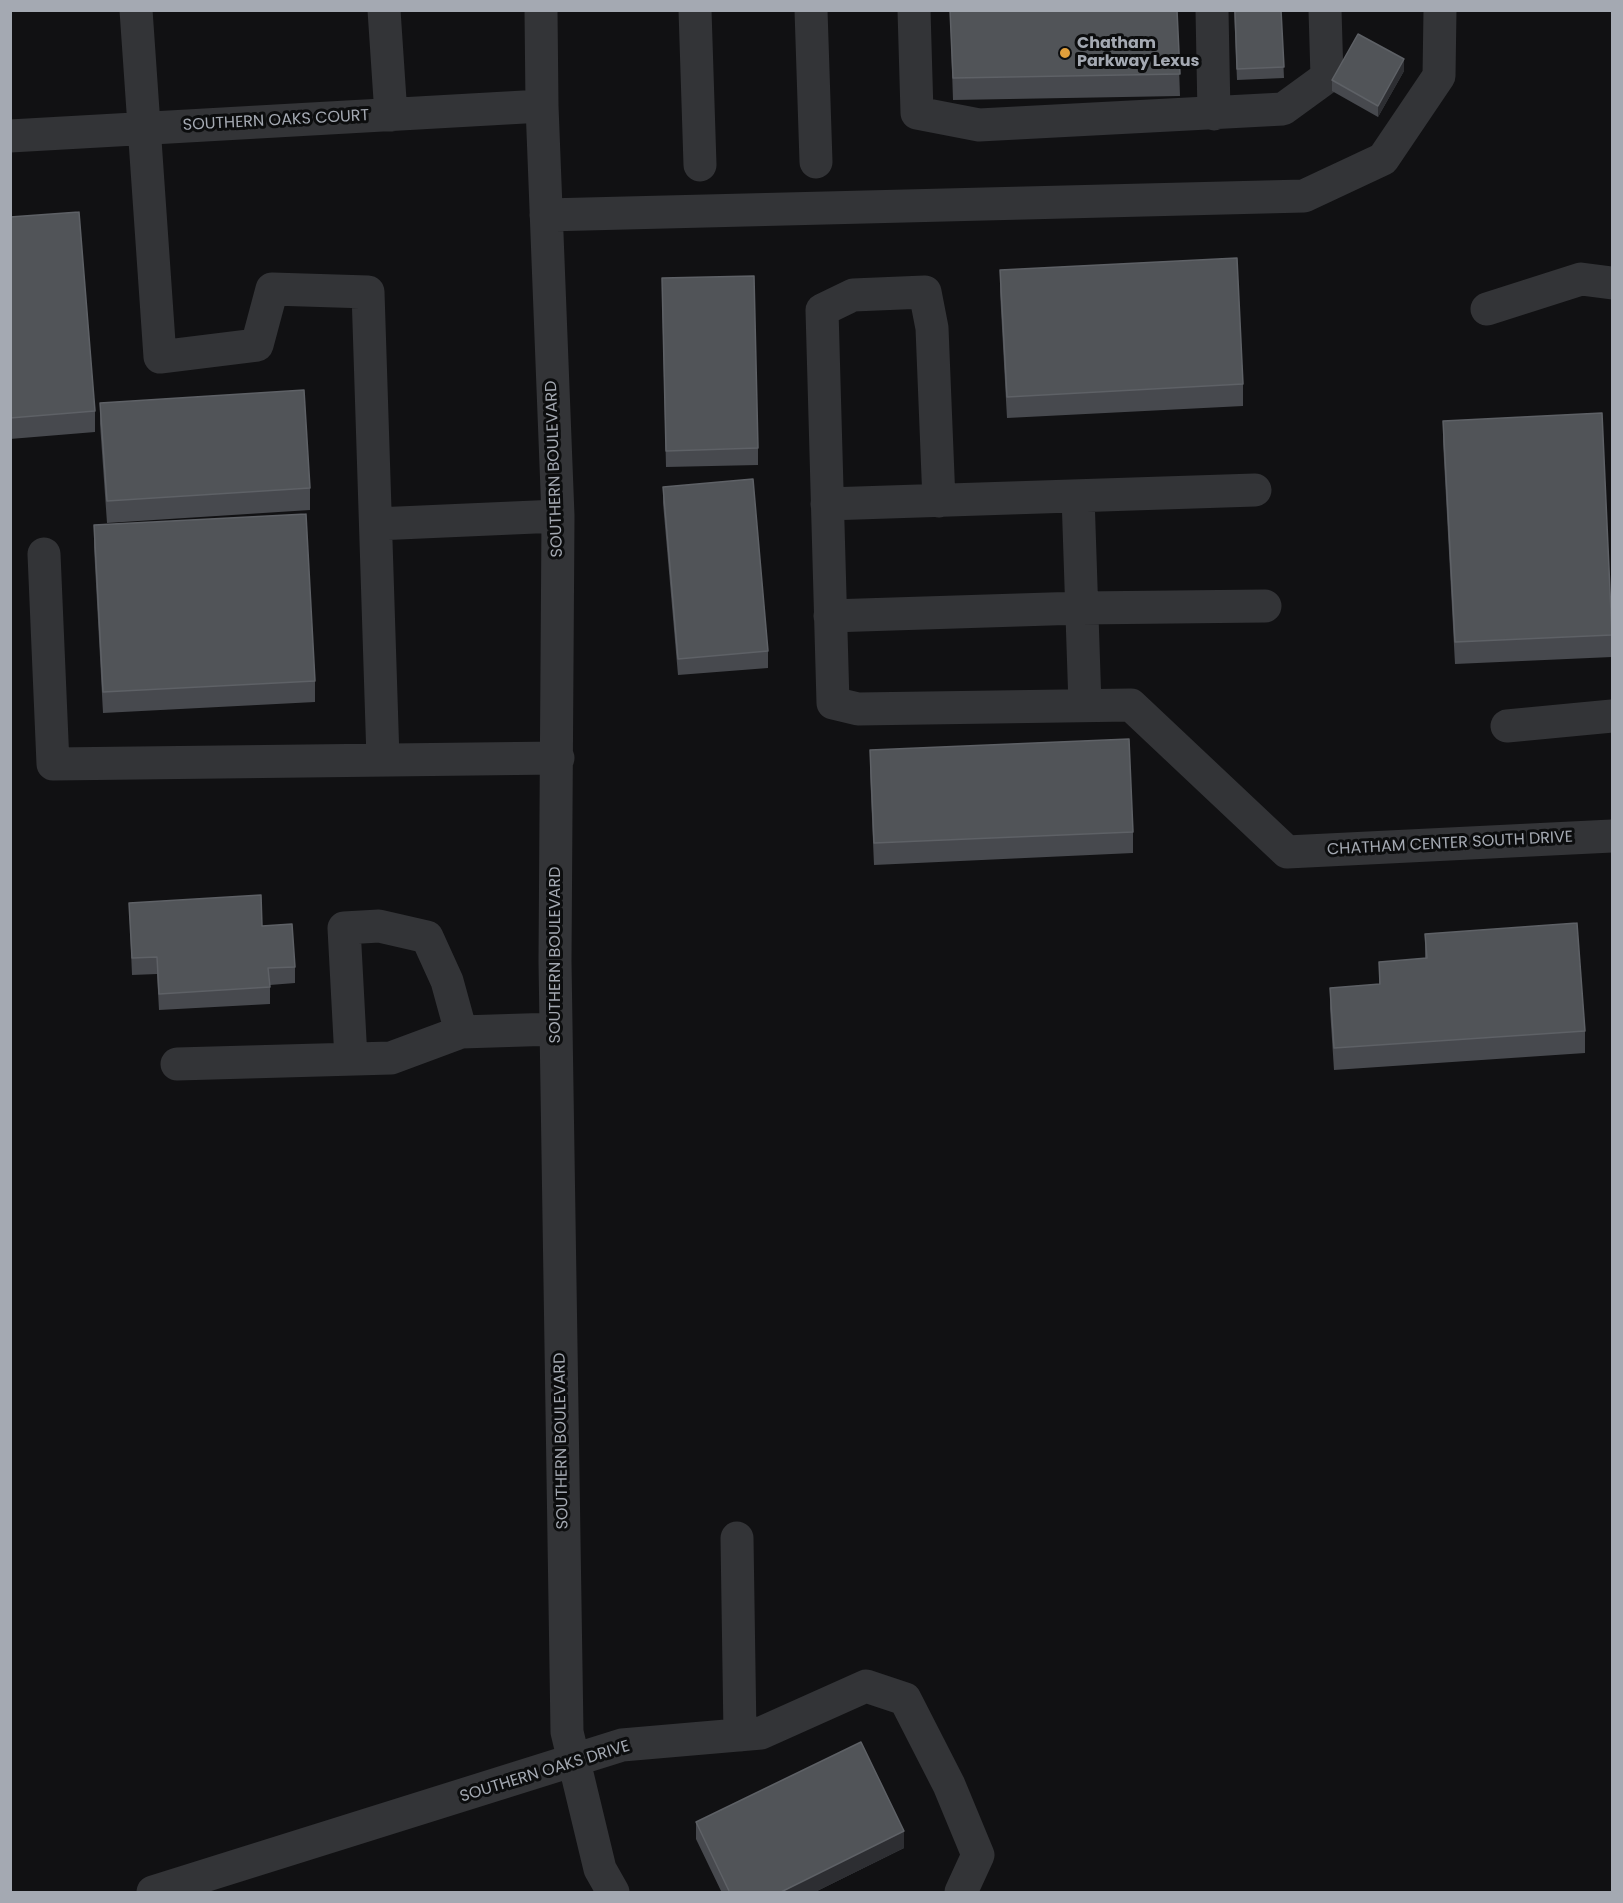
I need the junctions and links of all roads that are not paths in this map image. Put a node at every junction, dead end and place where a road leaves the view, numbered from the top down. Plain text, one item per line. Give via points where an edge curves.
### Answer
1 (136, 10) edge
2 (384, 10) edge
3 (541, 10) edge
4 (695, 10) edge
5 (811, 10) edge
6 (914, 10) edge
7 (1212, 10) edge
8 (1325, 10) edge
9 (1440, 10) edge
10 (542, 106) junction
11 (1214, 114) junction
12 (391, 115) junction
13 (143, 129) junction
14 (10, 136) edge
15 (816, 162) dead end
16 (700, 165) dead end
17 (546, 215) junction
18 (1612, 283) edge
19 (1486, 309) dead end
20 (1255, 490) dead end
21 (1078, 496) junction
22 (939, 501) junction
23 (827, 504) junction
24 (558, 516) junction
25 (376, 524) junction
26 (44, 554) dead end
27 (1265, 606) dead end
28 (1081, 608) junction
29 (830, 616) junction
30 (1084, 705) junction
31 (1612, 716) edge
32 (1507, 726) dead end
33 (558, 758) junction
34 (383, 759) junction
35 (1612, 836) edge
36 (556, 1029) junction
37 (461, 1032) junction
38 (351, 1059) junction
39 (177, 1064) dead end
40 (737, 1538) dead end
41 (740, 1735) junction
42 (574, 1762) junction
43 (153, 1893) edge
44 (614, 1893) edge
45 (961, 1893) edge

1 - 13 street
2 - 12 street
3 - 10 street, SOUTHERN BOULEVARD
4 - 16 street
5 - 15 street
6 - 11 street via 916,113 979,125
7 - 11 street
8 - 11 street via 1327,76 1283,109
9 - 17 street via 1439,76 1383,159 1304,196
10 - 12 street, SOUTHERN OAKS COURT
10 - 17 street, SOUTHERN BOULEVARD
12 - 13 street, SOUTHERN OAKS COURT
13 - 14 street, SOUTHERN OAKS COURT
13 - 25 street via 160,357 257,345 272,289 368,292
17 - 24 street, SOUTHERN BOULEVARD
18 - 19 street via 1581,279
20 - 21 street
21 - 22 street
21 - 28 street
22 - 23 street
22 - 23 street via 932,328 925,292 853,295 822,310
23 - 29 street
24 - 25 street
24 - 33 street, SOUTHERN BOULEVARD
25 - 34 street
26 - 34 street via 53,764
27 - 28 street
28 - 29 street
28 - 30 street
29 - 30 street via 833,703 858,709
30 - 35 street, CHATHAM CENTER SOUTH DRIVE via 1131,705 1287,852
31 - 32 street
33 - 34 street
33 - 36 street, SOUTHERN BOULEVARD
36 - 37 street
36 - 42 street, SOUTHERN BOULEVARD via 567,1732
37 - 38 street via 391,1058
37 - 38 street via 447,981 426,937 378,926 344,928
38 - 39 street
40 - 41 street
41 - 42 street, SOUTHERN OAKS DRIVE via 622,1745
41 - 45 street, SOUTHERN OAKS DRIVE via 761,1733 866,1686 905,1699 949,1785 978,1855
42 - 43 street, SOUTHERN OAKS DRIVE
42 - 44 street, SOUTHERN BOULEVARD via 600,1869

